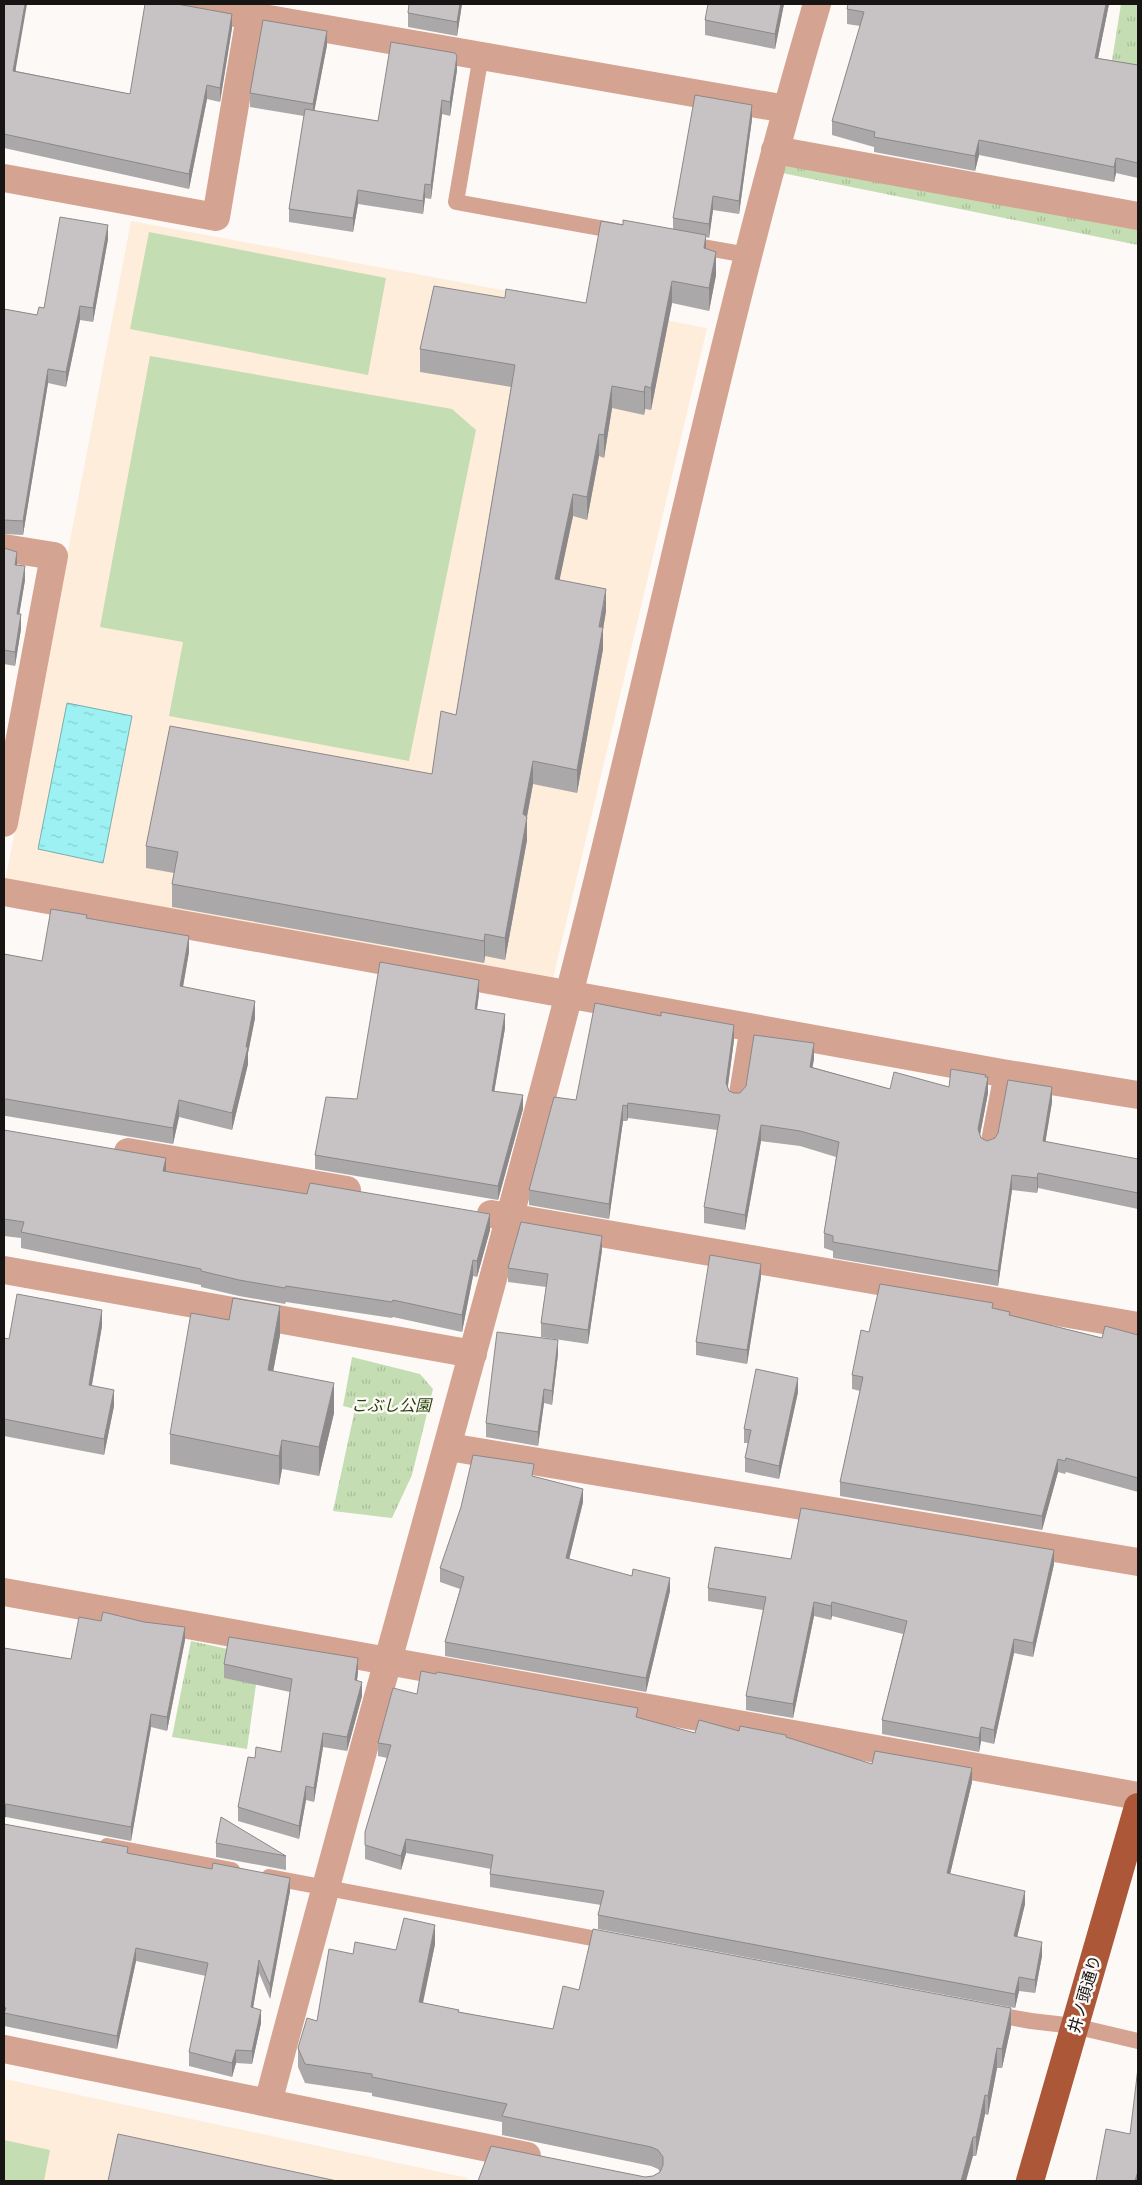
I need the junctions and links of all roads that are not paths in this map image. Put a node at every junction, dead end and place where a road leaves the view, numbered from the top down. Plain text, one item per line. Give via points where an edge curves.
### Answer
1 (183, 4) edge
2 (817, 4) edge
3 (250, 16) junction
4 (481, 55) junction
5 (786, 109) junction
6 (775, 150) junction
7 (4, 178) edge
8 (1138, 216) edge
9 (640, 236) edge
10 (670, 241) edge
11 (748, 255) junction
12 (4, 548) edge
13 (4, 823) edge
14 (4, 892) edge
15 (569, 994) junction
16 (748, 1026) junction
17 (1002, 1073) junction
18 (1138, 1095) edge
19 (736, 1099) edge
20 (988, 1146) edge
21 (101, 1147) edge
22 (373, 1194) edge
23 (470, 1211) edge
24 (509, 1218) junction
25 (4, 1270) edge
26 (1138, 1326) edge
27 (473, 1354) junction
28 (449, 1447) junction
29 (1138, 1562) edge
30 (4, 1592) edge
31 (389, 1663) junction
32 (1138, 1796) edge
33 (1138, 1807) edge
34 (91, 1844) edge
35 (325, 1887) junction
36 (629, 1945) edge
37 (972, 2010) edge
38 (1074, 2026) junction
39 (1138, 2042) edge
40 (4, 2049) edge
41 (268, 2103) junction
42 (551, 2161) edge
43 (1030, 2181) edge

1 - 3 street
2 - 5 street
3 - 4 street
3 - 7 street via 216,217
4 - 5 street
4 - 9 lane via 456,202
5 - 6 street
6 - 8 street
6 - 11 street
10 - 11 lane
11 - 15 street
12 - 13 street via 54,556
14 - 15 street
15 - 16 street
15 - 24 street
16 - 17 street
16 - 19 lane
17 - 18 street
17 - 20 lane
21 - 22 street
23 - 24 street
24 - 26 street
24 - 27 street
25 - 27 street
27 - 28 street
28 - 29 street
28 - 31 street
30 - 31 street
31 - 32 street
31 - 35 street
33 - 38 main road, 井ノ頭通り
34 - 35 lane
35 - 36 lane
35 - 41 street
37 - 38 lane
38 - 39 lane
38 - 43 main road, 井ノ頭通り
40 - 41 street
41 - 42 street

